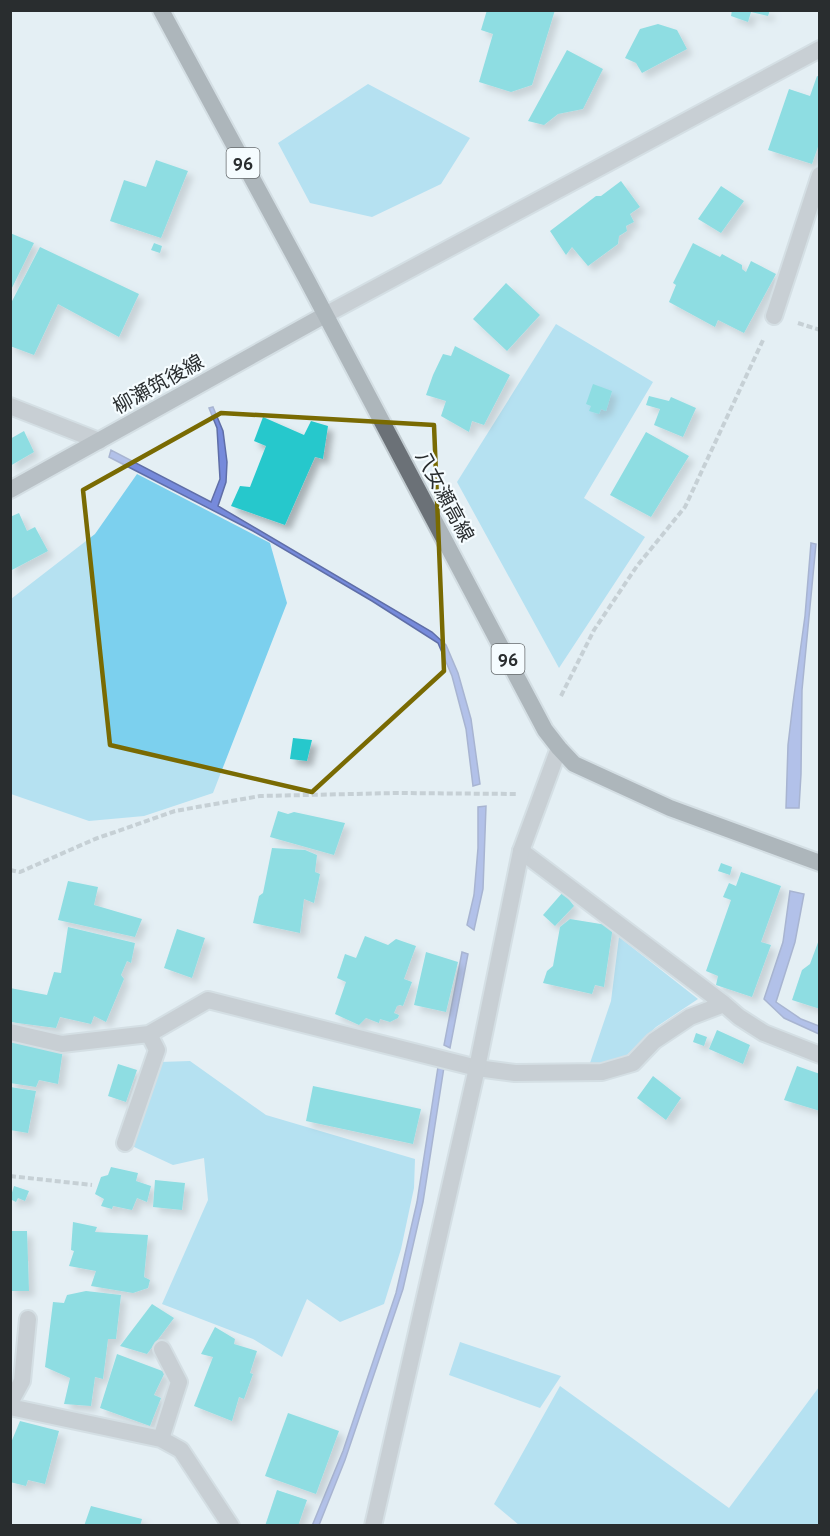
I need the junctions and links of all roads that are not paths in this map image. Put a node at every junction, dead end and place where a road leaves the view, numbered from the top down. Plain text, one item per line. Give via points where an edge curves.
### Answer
1 (161, 10) edge
2 (819, 50) edge
3 (819, 175) edge
4 (326, 315) junction
5 (774, 316) road end
6 (10, 406) edge
7 (99, 441) junction
8 (10, 490) edge
9 (559, 748) junction
10 (521, 851) junction
11 (819, 863) edge
12 (724, 1004) junction
13 (10, 1032) edge
14 (149, 1034) junction
15 (819, 1055) edge
16 (477, 1068) junction
17 (125, 1143) dead end
18 (28, 1319) dead end
19 (162, 1349) dead end
20 (10, 1405) edge
21 (161, 1440) junction
22 (231, 1526) edge
23 (373, 1526) edge

1 - 4 main road, 八女瀬高線 / 96
2 - 4 street
3 - 5 street
4 - 7 main road, 柳瀬筑後線
4 - 9 main road, 八女瀬高線 / 96 via 545,730
6 - 7 street
7 - 8 main road, 柳瀬筑後線
9 - 10 street
9 - 11 main road, 八女瀬高線 / 96 via 574,764 670,808
10 - 12 street
10 - 16 street
12 - 15 street via 764,1033
12 - 16 street via 690,1017 654,1041 633,1063 602,1072 516,1073
13 - 14 street via 62,1044
14 - 16 street via 208,1000
14 - 17 street via 157,1050
16 - 23 street
18 - 20 street via 22,1381
19 - 21 street via 179,1382
20 - 21 street
21 - 22 street via 181,1450

